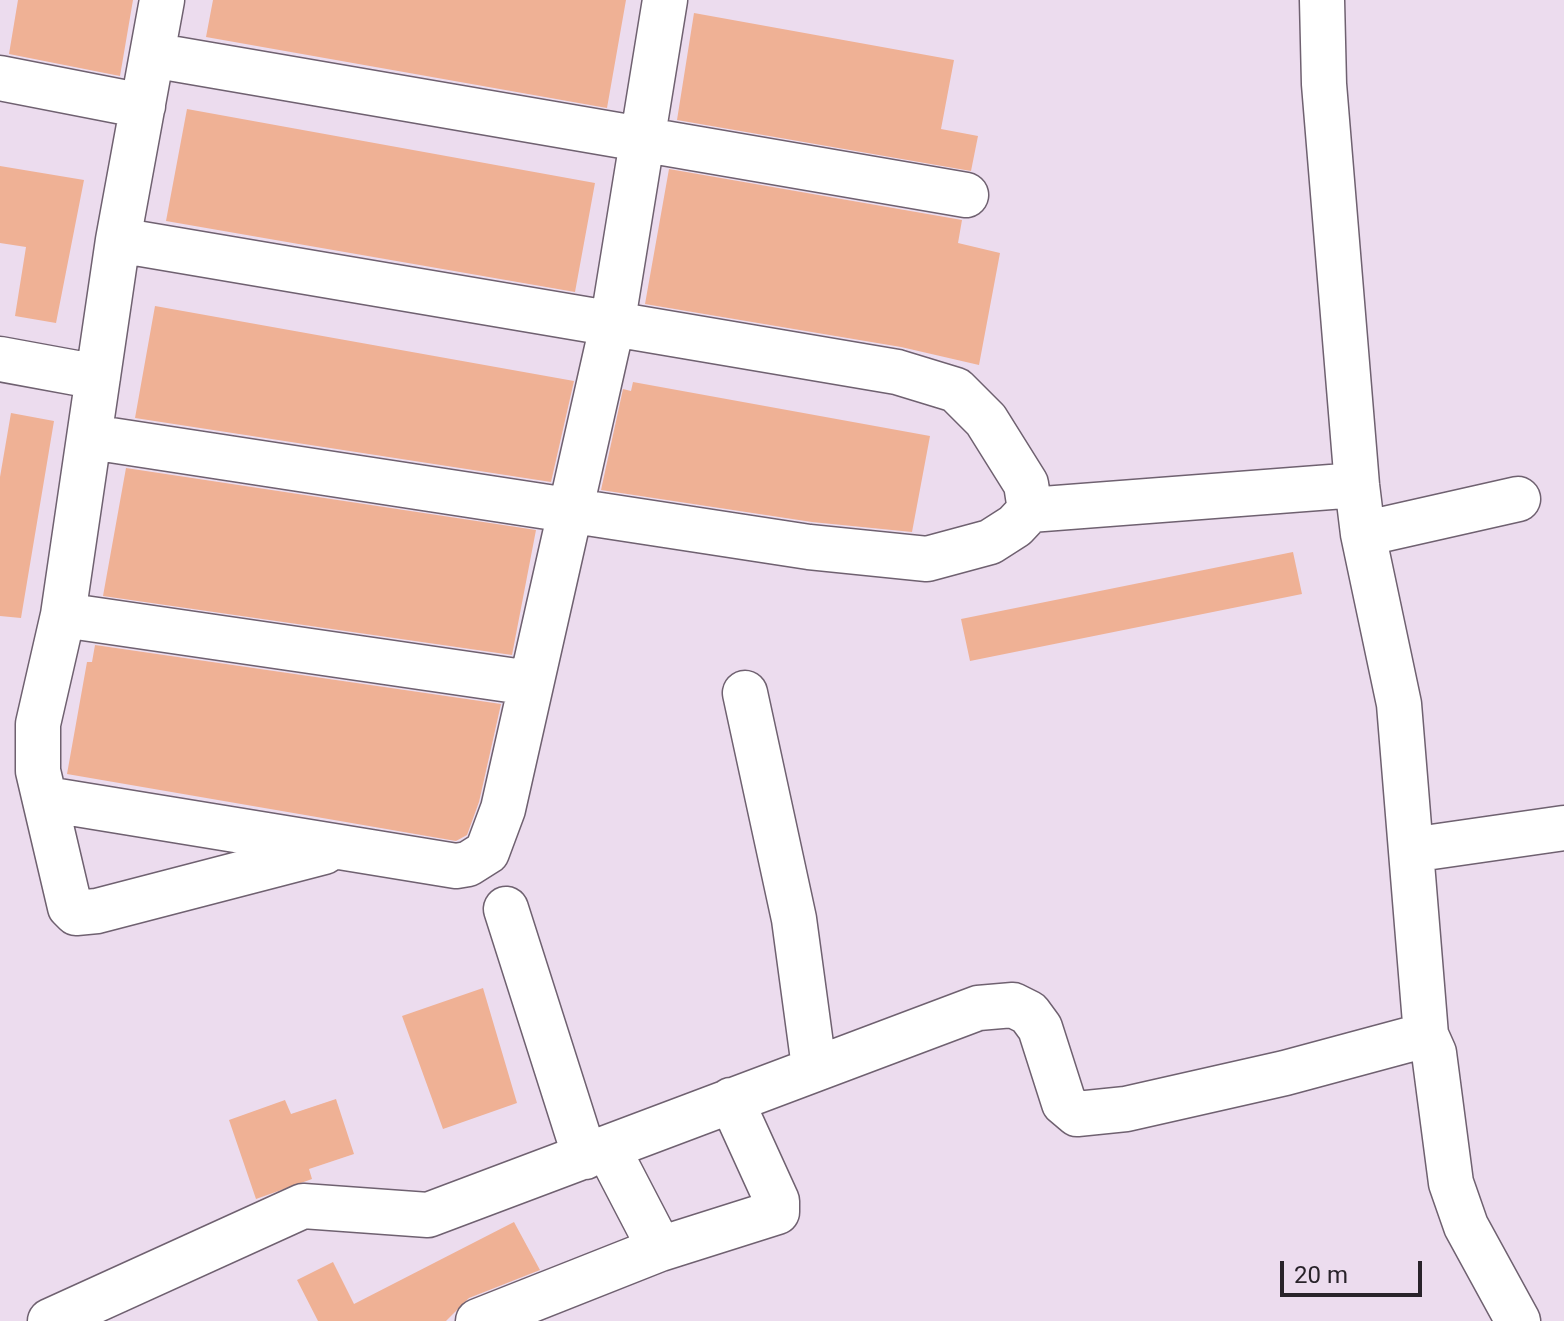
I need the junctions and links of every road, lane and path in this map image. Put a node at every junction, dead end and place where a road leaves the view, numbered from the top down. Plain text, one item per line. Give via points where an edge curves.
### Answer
1 (162, 0) edge
2 (665, 0) edge
3 (1322, 0) edge
4 (152, 55) junction
5 (0, 78) edge
6 (143, 106) junction
7 (640, 138) junction
8 (966, 195) dead end
9 (118, 240) junction
10 (612, 326) junction
11 (0, 359) edge
12 (98, 377) junction
13 (91, 437) junction
14 (1357, 485) junction
15 (1518, 499) dead end
16 (573, 510) junction
17 (1030, 510) junction
18 (1363, 534) junction
19 (63, 615) junction
20 (530, 683) junction
21 (745, 693) dead end
22 (46, 799) junction
23 (1564, 828) edge
24 (341, 847) junction
25 (1411, 850) junction
26 (506, 909) dead end
27 (1426, 1035) junction
28 (814, 1067) junction
29 (731, 1100) junction
30 (596, 1153) junction
31 (660, 1249) junction
32 (50, 1321) edge
33 (478, 1321) edge
34 (1518, 1321) edge

1 - 4 street
2 - 7 street
3 - 14 street via 1324,84
4 - 6 street
4 - 7 street
5 - 6 street
6 - 9 street
7 - 8 street
7 - 10 street
9 - 10 street
9 - 12 street
10 - 16 street
10 - 17 street via 897,372 956,390 1009,453 1026,484
11 - 12 street
12 - 13 street
13 - 16 street
13 - 19 street
14 - 17 street
14 - 18 street
15 - 18 street
16 - 17 street via 809,547 927,559 990,542
16 - 20 street
18 - 25 street via 1399,704
19 - 20 street
19 - 22 street via 38,724 38,771
20 - 24 street via 503,809 487,852 478,860 456,866
21 - 28 street via 794,919
22 - 24 street
22 - 24 street via 70,907 76,913
23 - 25 street
25 - 27 street
26 - 30 street
27 - 28 street via 1102,1114 1077,1114 1064,1103 1040,1028 1029,1013 1013,1005 978,1008
27 - 34 street via 1434,1053 1451,1183 1466,1226
28 - 29 street
29 - 30 street
29 - 31 street via 777,1201 777,1212
30 - 31 street
30 - 32 street via 428,1215 303,1206
31 - 33 street

